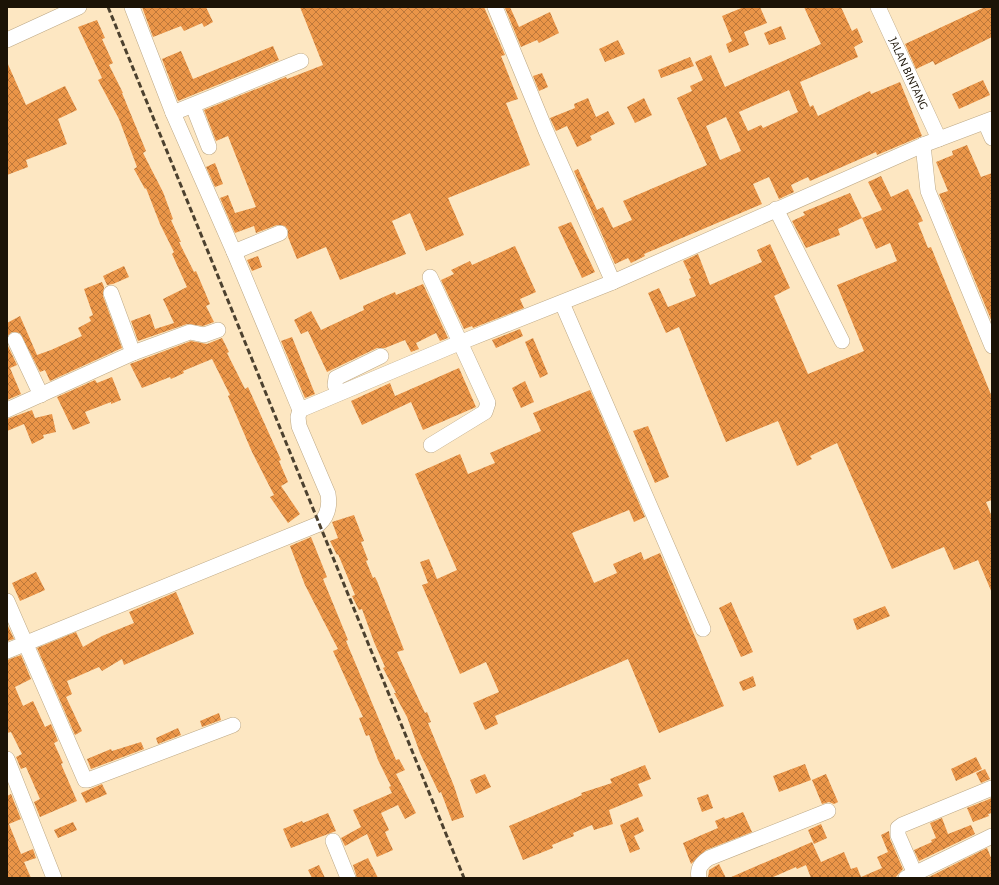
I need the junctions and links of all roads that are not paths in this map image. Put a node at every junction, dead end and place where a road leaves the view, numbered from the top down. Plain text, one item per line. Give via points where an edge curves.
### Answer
1 (79, 7) edge
2 (132, 7) edge
3 (495, 7) edge
4 (878, 7) edge
5 (7, 40) edge
6 (302, 61) dead end
7 (193, 106) junction
8 (173, 113) junction
9 (989, 120) edge
10 (992, 138) edge
11 (939, 139) junction
12 (923, 145) junction
13 (209, 147) dead end
14 (776, 209) junction
15 (280, 233) dead end
16 (234, 252) junction
17 (430, 277) dead end
18 (613, 282) junction
19 (111, 293) dead end
20 (562, 303) junction
21 (218, 330) dead end
22 (15, 340) dead end
23 (842, 341) dead end
24 (459, 343) junction
25 (992, 346) edge
26 (133, 353) junction
27 (380, 356) dead end
28 (339, 393) junction
29 (41, 395) junction
30 (7, 410) edge
31 (300, 410) junction
32 (431, 445) dead end
33 (7, 601) edge
34 (703, 629) dead end
35 (25, 644) junction
36 (7, 651) edge
37 (234, 724) dead end
38 (7, 759) edge
39 (12, 784) edge
40 (992, 788) edge
41 (828, 811) dead end
42 (992, 836) edge
43 (333, 841) dead end
44 (910, 876) edge
45 (54, 878) edge
46 (348, 878) edge
47 (699, 878) edge

1 - 5 street
2 - 8 street
3 - 18 street via 546,131
4 - 11 street, JALAN BINTANG
6 - 7 street
7 - 8 street
7 - 13 street
8 - 16 street
9 - 10 street
9 - 11 street
11 - 12 street
12 - 14 street
12 - 25 street via 928,190
14 - 18 street
14 - 23 street
15 - 16 street
16 - 31 street
17 - 24 street
18 - 20 street
19 - 26 street
20 - 24 street
20 - 34 street
21 - 26 street via 204,335 190,332
22 - 29 street
24 - 28 street
24 - 32 street via 488,403 485,412
26 - 29 street
27 - 28 street via 336,378 335,385
28 - 31 street
29 - 30 street
31 - 35 street via 299,426 329,499 328,512 319,524
33 - 35 street
35 - 36 street
35 - 37 street via 85,780
38 - 39 street
39 - 45 street
40 - 44 street via 898,828
41 - 47 street via 708,858 702,862
42 - 44 street
43 - 46 street

